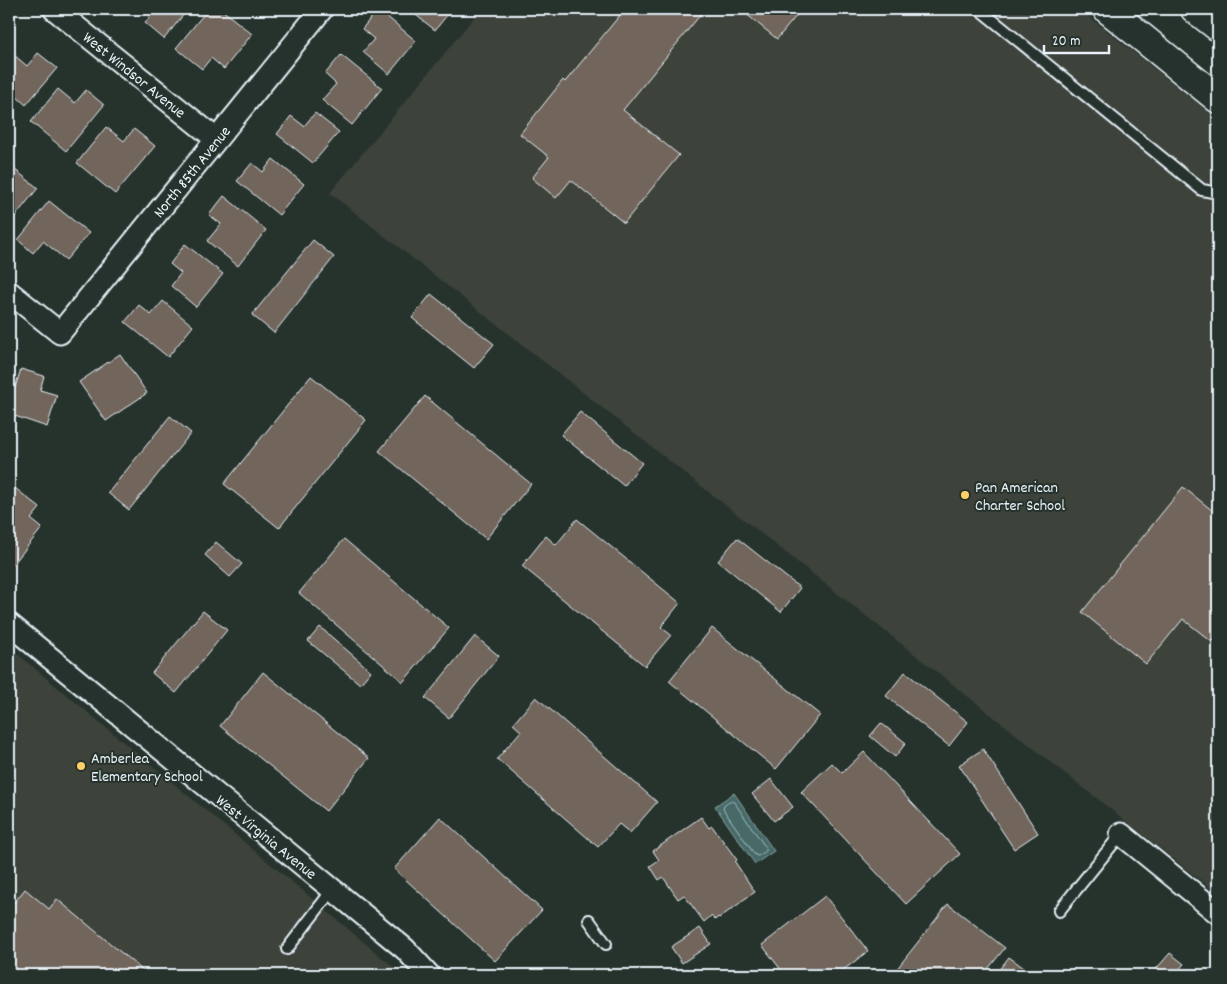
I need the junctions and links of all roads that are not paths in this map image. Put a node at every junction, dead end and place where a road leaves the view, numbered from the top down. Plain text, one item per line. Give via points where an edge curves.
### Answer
1 (54, 9) edge
2 (322, 9) edge
3 (979, 9) edge
4 (1107, 9) edge
5 (1195, 9) edge
6 (1218, 27) edge
7 (1218, 98) edge
8 (216, 139) junction
9 (1218, 193) edge
10 (9, 292) edge
11 (9, 624) edge
12 (1121, 834) joint
13 (333, 889) junction
14 (1058, 911) dead end
15 (1218, 913) edge
16 (589, 920) dead end
17 (606, 944) dead end
18 (287, 949) dead end
19 (429, 975) edge

1 - 8 street, West Windsor Avenue
2 - 8 street, North 85th Avenue
3 - 9 lane via 1202,190
4 - 7 main road
5 - 6 main road
8 - 10 street, North 85th Avenue via 60,333
11 - 13 street, West Virginia Avenue
12 - 14 lane
12 - 15 street
13 - 18 lane
13 - 19 street, West Virginia Avenue via 405,948
16 - 17 lane

